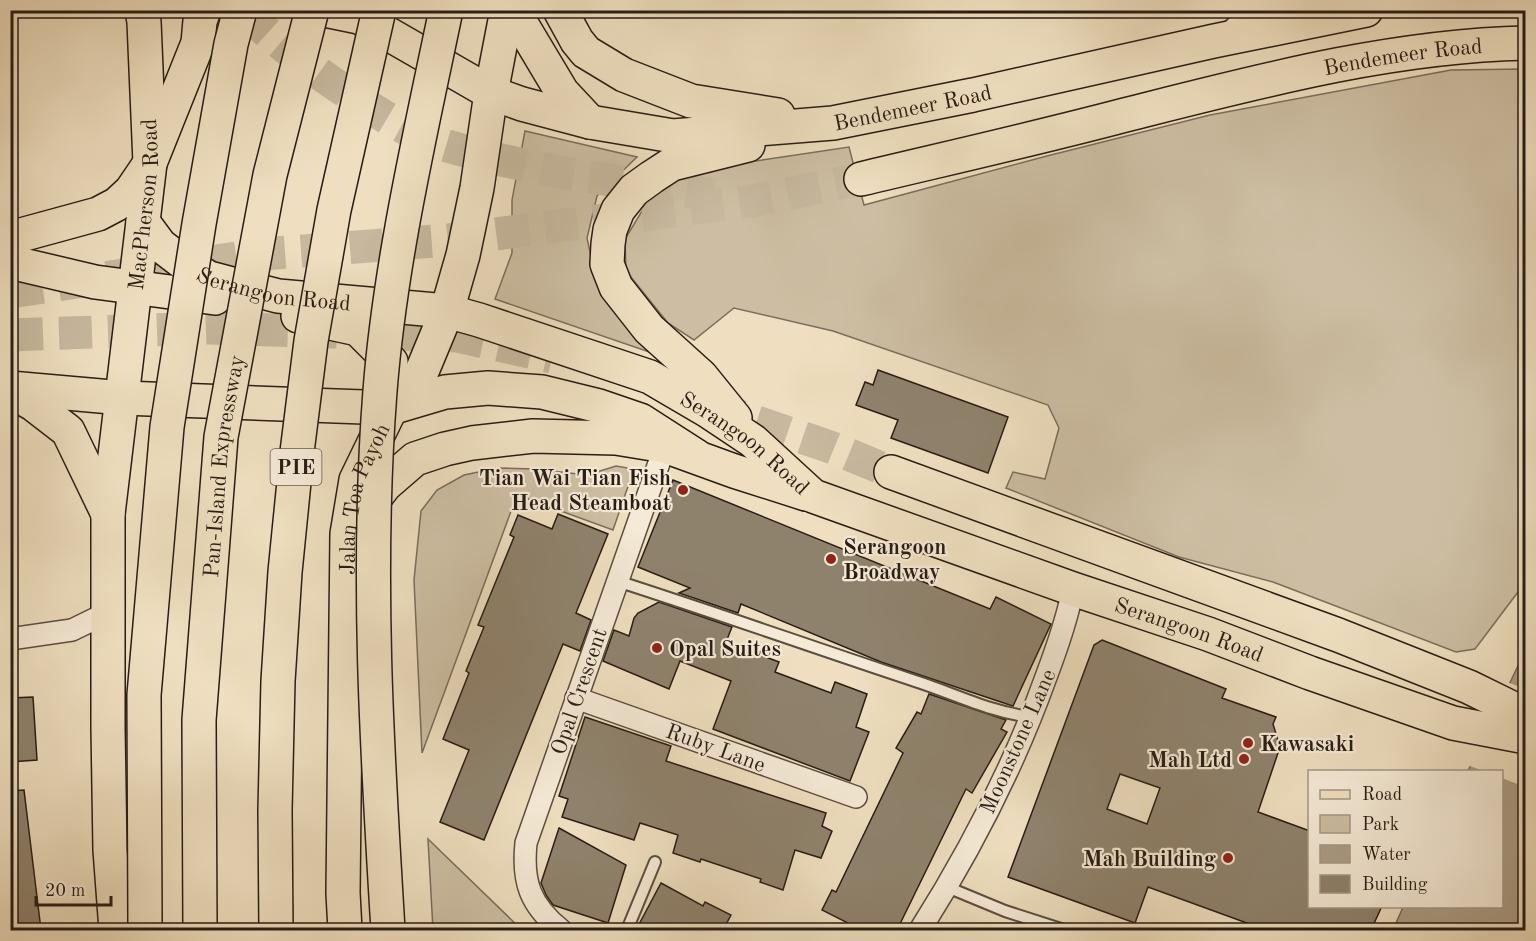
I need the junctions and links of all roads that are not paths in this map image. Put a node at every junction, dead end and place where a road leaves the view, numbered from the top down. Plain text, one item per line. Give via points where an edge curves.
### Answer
1 (142, 10) edge
2 (204, 10) edge
3 (240, 10) edge
4 (261, 10) edge
5 (312, 10) edge
6 (325, 10) edge
7 (379, 10) edge
8 (446, 10) edge
9 (507, 10) edge
10 (513, 10) edge
11 (560, 10) edge
12 (1246, 10) edge
13 (1366, 10) edge
14 (1214, 41) junction
15 (198, 43) junction
16 (1526, 43) edge
17 (491, 93) junction
18 (590, 122) junction
19 (833, 123) junction
20 (150, 163) junction
21 (861, 178) tunnel mouth
22 (143, 222) junction
23 (10, 238) edge
24 (10, 262) edge
25 (134, 286) junction
26 (447, 311) junction
27 (10, 390) edge
28 (123, 398) junction
29 (391, 408) junction
30 (753, 441) junction
31 (680, 451) junction
32 (891, 472) tunnel mouth
33 (813, 496) junction
34 (108, 514) junction
35 (347, 534) junction
36 (617, 581) junction
37 (1073, 590) junction
38 (109, 612) junction
39 (10, 639) edge
40 (576, 698) junction
41 (1526, 715) edge
42 (1032, 717) junction
43 (1526, 737) edge
44 (856, 797) dead end
45 (655, 862) dead end
46 (947, 887) junction
47 (135, 928) edge
48 (200, 930) edge
49 (276, 930) edge
50 (345, 930) edge
51 (388, 930) edge
52 (561, 930) edge
53 (627, 930) edge
54 (920, 930) edge
55 (1064, 930) edge

1 - 20 main road, MacPherson Road
2 - 15 main road
3 - 47 main road, bridge via 203,202 167,427 144,695
4 - 15 main road via 240,15
5 - 48 main road, Pan-Island Expressway, bridge via 270,175 221,437 199,720
6 - 17 main road, Bendemeer Road via 359,17
7 - 49 main road, PIE, bridge via 334,210 310,341 297,452 278,681
8 - 51 main road, bridge via 419,138 380,391 373,539
9 - 17 main road, Jalan Toa Payoh
10 - 18 main road via 562,93
11 - 19 main road via 586,52 624,75 691,101
12 - 14 lane
13 - 14 main road, Bendemeer Road
14 - 19 main road, Bendemeer Road
15 - 20 main road
16 - 21 main road, Bendemeer Road via 1406,53 1283,76
17 - 18 main road, Bendemeer Road
17 - 26 main road, Jalan Toa Payoh via 477,188
18 - 19 main road, Bendemeer Road via 673,136
19 - 30 main road via 672,164 634,190 618,210 610,230 607,264 616,287 649,328 701,376
20 - 22 main road, MacPherson Road
20 - 23 main road via 117,204 98,214
22 - 25 main road, MacPherson Road
22 - 26 main road, Serangoon Road via 160,245 209,278 278,296
24 - 25 main road via 95,282
25 - 28 main road, MacPherson Road
25 - 29 main road via 200,294 358,329 391,362
26 - 29 main road, Jalan Toa Payoh via 420,376
26 - 30 main road, Serangoon Road via 650,377
27 - 28 main road
27 - 34 main road via 68,431
28 - 29 main road
28 - 34 main road
29 - 31 main road via 446,392 488,388 542,392 640,420
29 - 35 main road, Jalan Toa Payoh via 356,480
30 - 33 main road, Serangoon Road
31 - 33 main road
31 - 35 main road via 616,438 533,436 445,449 415,459 400,471
31 - 36 street, Opal Crescent
32 - 41 main road, Serangoon Road via 1338,635 1468,687
33 - 37 main road, Serangoon Road
34 - 38 main road
35 - 50 main road, Jalan Toa Payoh
36 - 40 street, Opal Crescent
36 - 42 lane via 1013,715
37 - 42 street, Moonstone Lane via 1068,617
37 - 43 main road, Serangoon Road via 1208,634 1453,723
38 - 39 street via 72,630
38 - 47 main road via 110,850
40 - 44 street, Ruby Lane
40 - 52 street, Opal Crescent via 525,852 526,877 533,901
42 - 46 street, Moonstone Lane
45 - 53 lane
46 - 54 street, Moonstone Lane
46 - 55 lane

